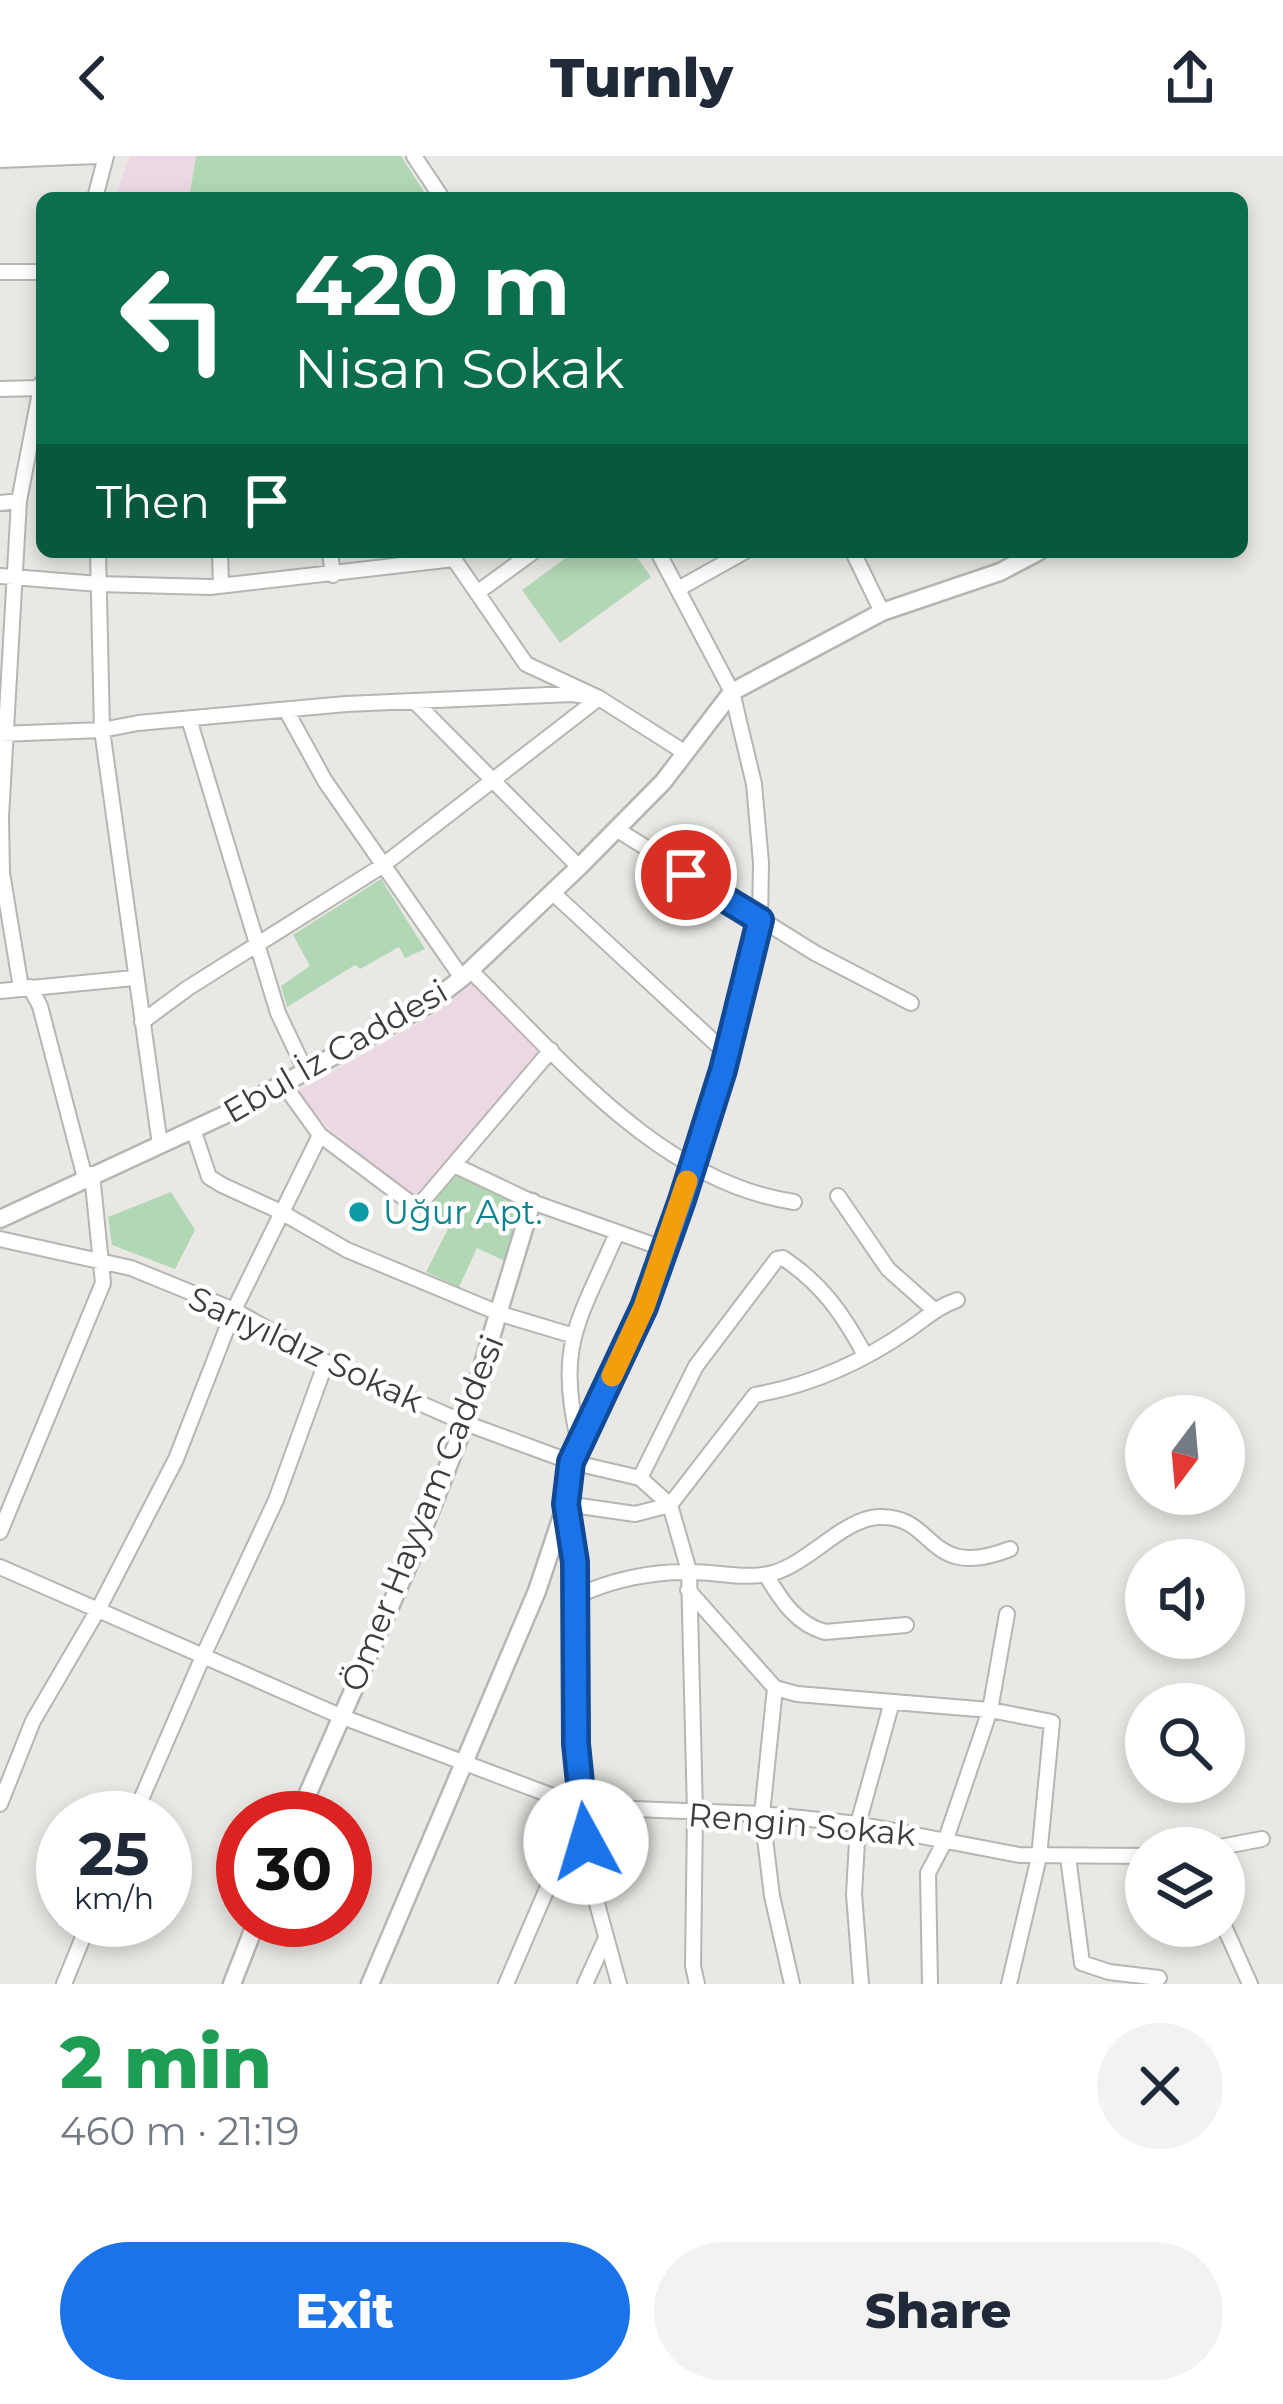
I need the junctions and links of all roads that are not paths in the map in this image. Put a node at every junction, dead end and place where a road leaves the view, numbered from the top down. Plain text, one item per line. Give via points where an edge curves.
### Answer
1 (101, 156) edge
2 (414, 156) edge
3 (0, 160) edge
4 (96, 192) edge
5 (438, 192) edge
6 (0, 272) edge
7 (36, 272) edge
8 (36, 385) edge
9 (0, 389) edge
10 (36, 407) edge
11 (19, 501) junction
12 (0, 503) edge
13 (98, 558) edge
14 (220, 558) edge
15 (331, 558) edge
16 (439, 558) edge
17 (453, 558) edge
18 (525, 558) edge
19 (661, 558) edge
20 (733, 558) edge
21 (856, 558) edge
22 (1027, 558) edge
23 (333, 575) junction
24 (7, 576) edge
25 (99, 584) junction
26 (221, 586) junction
27 (678, 589) junction
28 (477, 593) junction
29 (882, 612) junction
30 (732, 692) junction
31 (599, 698) junction
32 (415, 702) junction
33 (286, 710) junction
34 (189, 719) junction
35 (102, 730) junction
36 (4, 734) edge
37 (684, 752) junction
38 (496, 780) junction
39 (616, 830) junction
40 (382, 866) junction
41 (579, 867) junction
42 (553, 892) junction
43 (760, 920) junction
44 (258, 947) junction
45 (466, 974) junction
46 (134, 978) junction
47 (26, 988) junction
48 (0, 991) edge
49 (910, 1003) dead end
50 (142, 1022) junction
51 (551, 1050) junction
52 (727, 1054) junction
53 (305, 1072) junction
54 (284, 1085) junction
55 (194, 1129) junction
56 (320, 1135) junction
57 (160, 1144) junction
58 (692, 1164) junction
59 (454, 1165) junction
60 (88, 1176) junction
61 (838, 1196) dead end
62 (532, 1202) junction
63 (794, 1202) dead end
64 (281, 1212) junction
65 (0, 1219) edge
66 (617, 1233) junction
67 (0, 1239) edge
68 (664, 1249) junction
69 (101, 1260) junction
70 (957, 1300) dead end
71 (933, 1309) junction
72 (234, 1310) junction
73 (501, 1314) junction
74 (572, 1335) junction
75 (865, 1355) junction
76 (326, 1362) junction
77 (466, 1423) junction
78 (579, 1444) junction
79 (571, 1462) junction
80 (640, 1478) junction
81 (566, 1504) junction
82 (670, 1505) junction
83 (0, 1532) edge
84 (1010, 1550) dead end
85 (0, 1567) edge
86 (688, 1571) junction
87 (766, 1575) junction
88 (688, 1590) junction
89 (575, 1597) junction
90 (100, 1608) junction
91 (1007, 1614) dead end
92 (906, 1625) dead end
93 (203, 1654) junction
94 (775, 1688) junction
95 (892, 1702) junction
96 (990, 1710) junction
97 (340, 1716) junction
98 (463, 1764) junction
99 (145, 1791) edge
100 (308, 1791) edge
101 (0, 1804) edge
102 (582, 1807) junction
103 (694, 1813) junction
104 (762, 1814) junction
105 (858, 1824) junction
106 (1262, 1838) dead end
107 (946, 1839) junction
108 (1245, 1842) edge
109 (1125, 1856) edge
110 (1039, 1857) junction
111 (1068, 1857) junction
112 (606, 1938) junction
113 (79, 1947) edge
114 (246, 1947) edge
115 (1233, 1947) edge
116 (1160, 1978) dead end
117 (64, 1984) edge
118 (232, 1984) edge
119 (370, 1984) edge
120 (506, 1984) edge
121 (585, 1984) edge
122 (619, 1984) edge
123 (697, 1984) edge
124 (792, 1984) edge
125 (861, 1984) edge
126 (930, 1984) edge
127 (1009, 1984) edge
128 (1250, 1984) edge

1 - 3 street
1 - 4 street
2 - 5 street
6 - 7 street
8 - 9 street
10 - 11 street
11 - 12 street
11 - 24 street
13 - 25 street
14 - 26 street
15 - 23 street
16 - 23 street
17 - 28 street
18 - 28 street
19 - 27 street
20 - 27 street
21 - 29 street
22 - 29 street, Ebul İz Caddesi
23 - 26 street
24 - 25 street
24 - 36 street
25 - 26 street
25 - 35 street
27 - 30 street
28 - 31 street via 526,664
29 - 30 street, Ebul İz Caddesi
30 - 37 street, Ebul İz Caddesi
30 - 43 street via 754,784
31 - 32 street
31 - 37 street
31 - 38 street
32 - 33 street
32 - 38 street
33 - 34 street
33 - 40 street
34 - 35 street
34 - 44 street
35 - 36 street
35 - 46 street
36 - 47 street via 2,873
37 - 39 street, Ebul İz Caddesi
38 - 40 street
38 - 41 street
39 - 41 street, Ebul İz Caddesi
39 - 43 street
40 - 44 street
40 - 45 street
41 - 42 street, Ebul İz Caddesi
42 - 45 street, Ebul İz Caddesi
42 - 52 street
43 - 49 street
43 - 52 street
44 - 50 street
44 - 53 street
45 - 51 street
45 - 53 street, Ebul İz Caddesi via 427,1005
46 - 47 street
46 - 50 street
47 - 48 street
47 - 60 street via 40,1006
50 - 57 street
51 - 58 street via 624,1121
51 - 59 street
52 - 58 street
53 - 54 street, Ebul İz Caddesi
54 - 55 street, Ebul İz Caddesi
54 - 56 street
55 - 57 street, Ebul İz Caddesi
55 - 64 street via 209,1177
56 - 59 street via 412,1204
56 - 64 street
57 - 60 street, Ebul İz Caddesi
58 - 63 street
58 - 68 street
59 - 62 street
60 - 65 street, Ebul İz Caddesi
60 - 69 street
61 - 71 street via 888,1269
62 - 66 street
62 - 73 street, Ömer Hayyam Caddesi
64 - 72 street
64 - 73 street via 347,1250
66 - 68 street
66 - 74 street
67 - 69 street, Sarıyıldız Sokak
68 - 78 street
69 - 72 street, Sarıyıldız Sokak
69 - 83 street via 103,1283
70 - 71 street
71 - 75 street
72 - 76 street, Sarıyıldız Sokak
72 - 90 street via 176,1459
73 - 74 street
73 - 77 street, Ömer Hayyam Caddesi
74 - 78 street via 569,1406
75 - 80 street via 824,1289 777,1259 696,1366
75 - 82 street via 807,1385 755,1395
76 - 77 street, Sarıyıldız Sokak
76 - 93 street via 276,1500
77 - 79 street, Sarıyıldız Sokak
77 - 97 street, Ömer Hayyam Caddesi
78 - 79 street
79 - 80 street, Sarıyıldız Sokak
79 - 81 street
80 - 82 street, Sarıyıldız Sokak
81 - 82 street via 635,1514
81 - 89 street
81 - 98 street
82 - 86 street
84 - 87 street via 948,1555 913,1526 879,1517
85 - 90 street, Rengin Sokak
86 - 87 street
86 - 88 street
86 - 89 street via 612,1581
87 - 92 street via 815,1629
88 - 94 street
88 - 103 street
89 - 102 street
90 - 93 street, Rengin Sokak
90 - 101 street via 33,1721
91 - 96 street
93 - 97 street, Rengin Sokak
93 - 99 street
94 - 95 street
94 - 104 street
95 - 96 street
95 - 105 street
96 - 107 street
96 - 110 street via 1052,1722
97 - 98 street, Rengin Sokak
97 - 100 street, Ömer Hayyam Caddesi
98 - 102 street, Rengin Sokak
98 - 119 street
102 - 103 street, Rengin Sokak
102 - 112 street
102 - 120 street
103 - 104 street, Rengin Sokak
103 - 123 street
104 - 105 street, Rengin Sokak
104 - 124 street
105 - 107 street, Rengin Sokak
105 - 125 street
106 - 108 street
107 - 110 street, Rengin Sokak
107 - 126 street via 928,1873
109 - 111 street, Rengin Sokak
110 - 111 street, Rengin Sokak
110 - 127 street
111 - 116 street via 1082,1963
112 - 121 street
112 - 122 street
113 - 117 street
114 - 118 street
115 - 128 street

